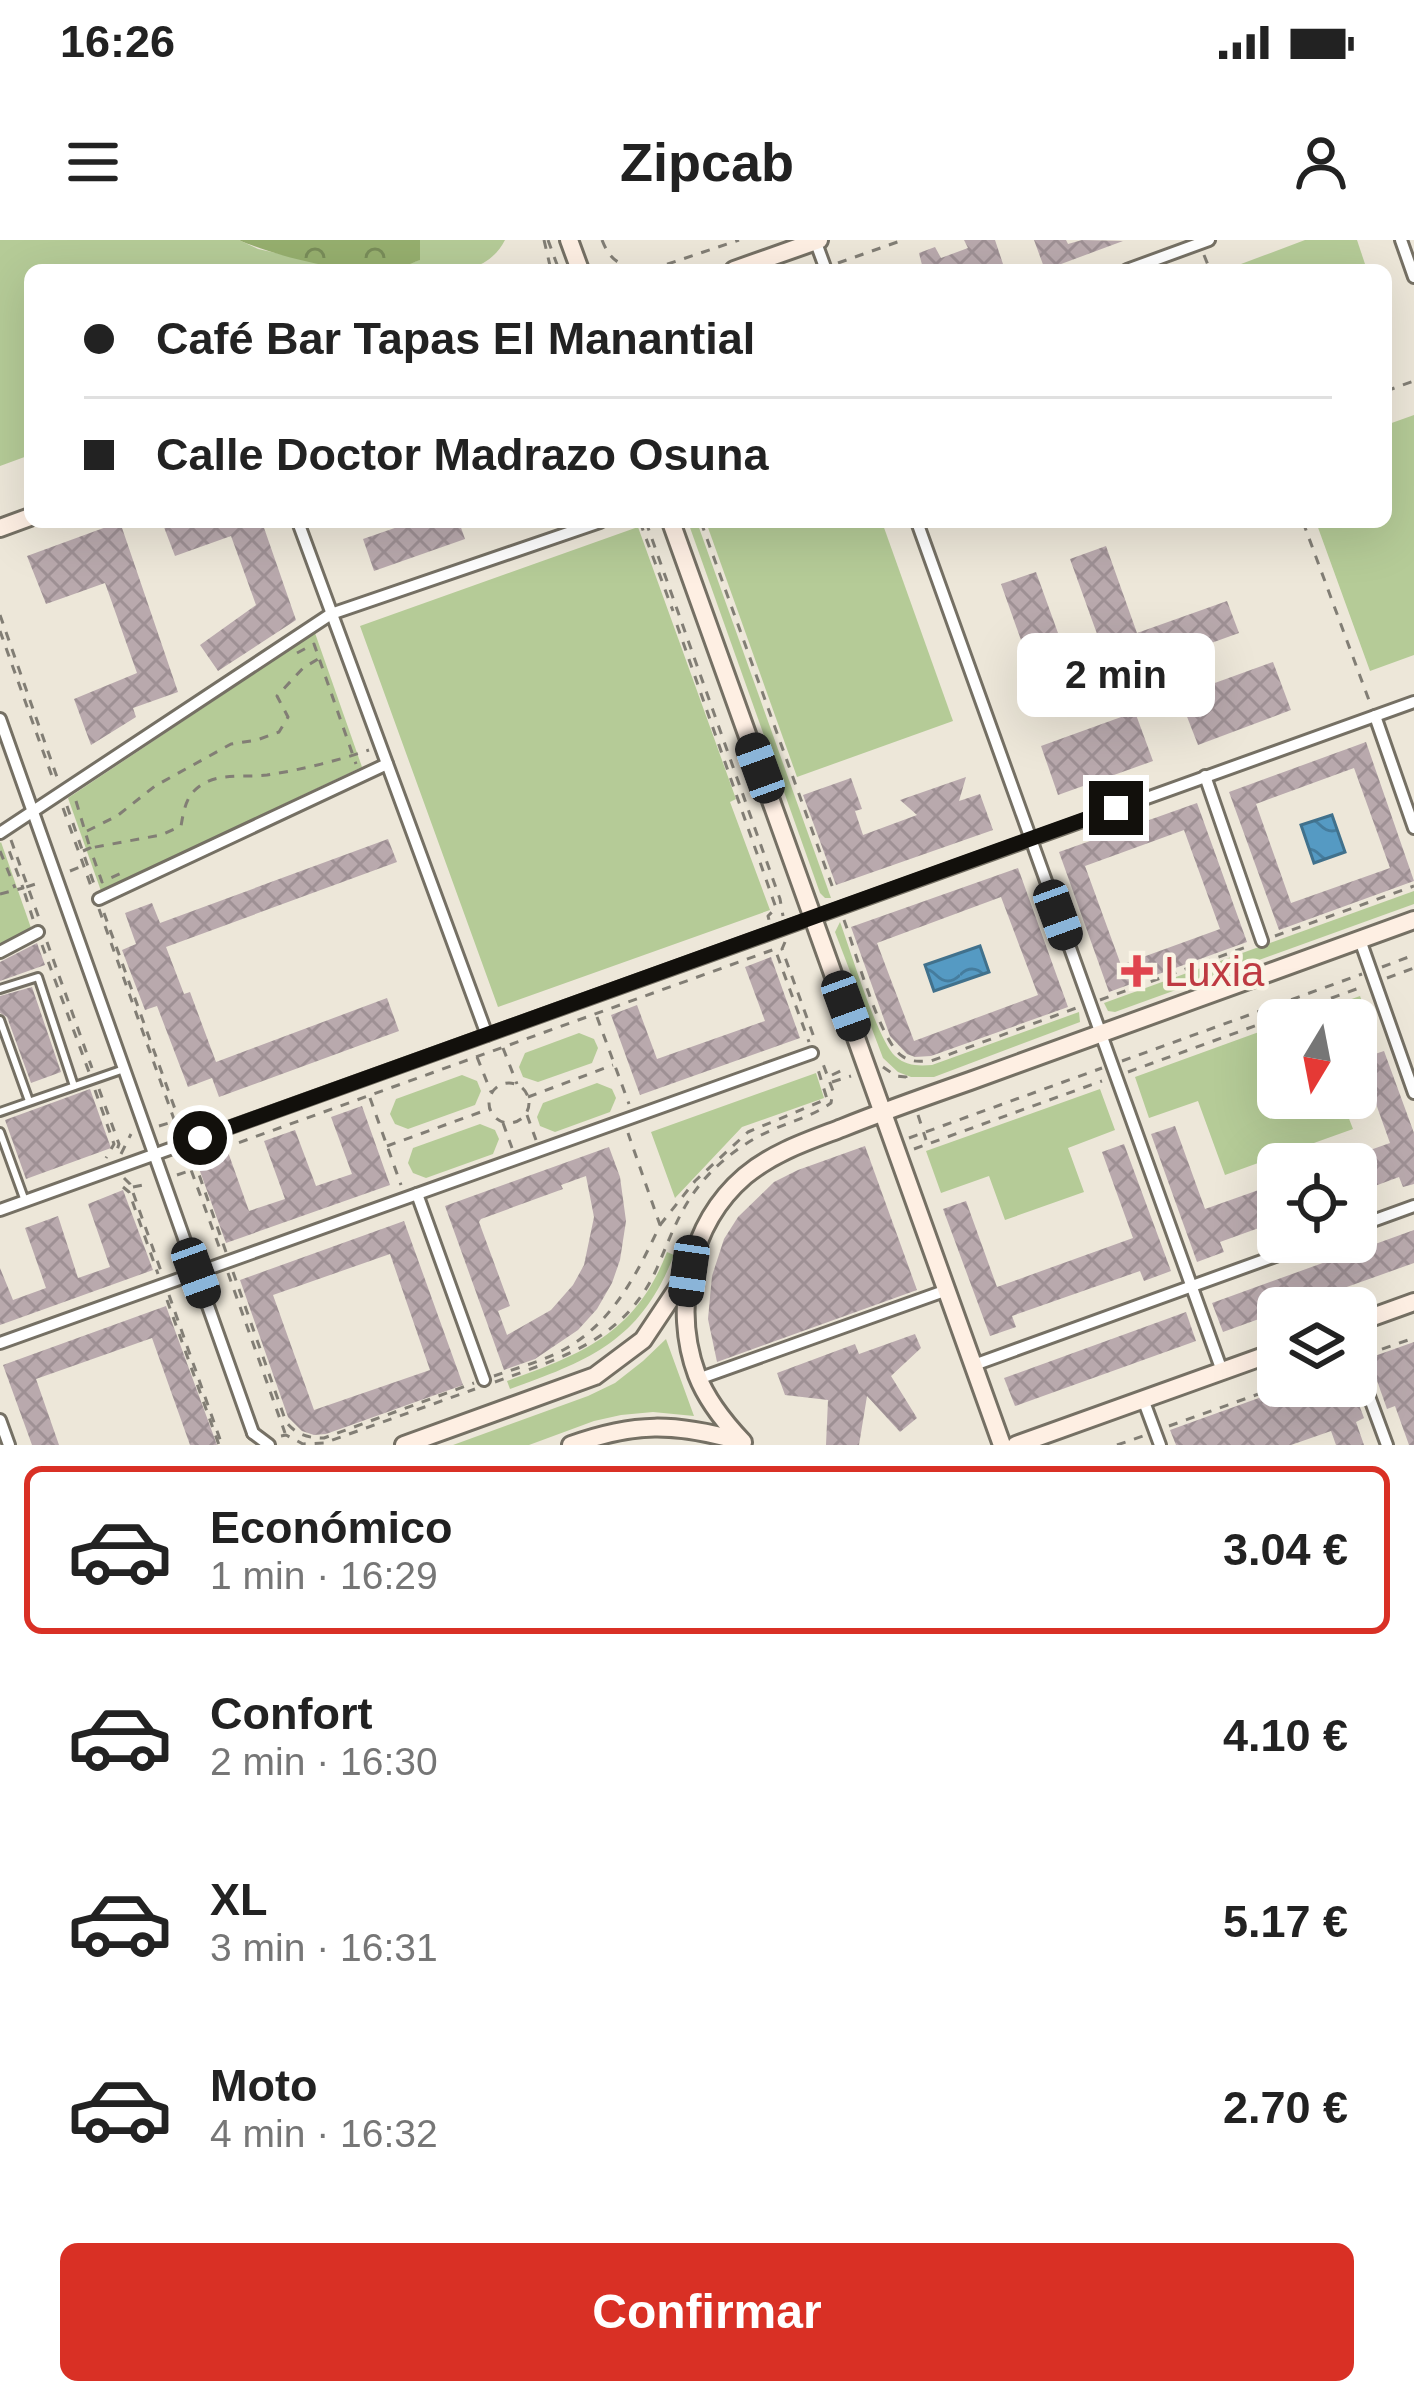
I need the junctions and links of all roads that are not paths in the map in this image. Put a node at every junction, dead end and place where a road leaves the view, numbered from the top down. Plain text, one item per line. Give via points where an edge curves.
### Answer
1 (817, 240) edge
2 (1209, 240) edge
3 (1400, 240) edge
4 (751, 264) edge
5 (1143, 264) edge
6 (1414, 275) edge
7 (300, 528) edge
8 (583, 528) edge
9 (673, 528) edge
10 (919, 528) edge
11 (332, 614) junction
12 (1414, 702) edge
13 (1375, 716) junction
14 (0, 719) edge
15 (387, 764) junction
16 (1205, 776) junction
17 (33, 811) junction
18 (1414, 828) edge
19 (3, 831) edge
20 (1031, 839) junction
21 (99, 904) road end
22 (814, 918) junction
23 (1414, 920) edge
24 (38, 932) road end
25 (1360, 940) junction
26 (1262, 941) dead end
27 (0, 952) edge
28 (0, 989) edge
29 (0, 1020) edge
30 (1100, 1034) junction
31 (487, 1035) junction
32 (812, 1052) road end
33 (124, 1069) junction
34 (74, 1086) junction
35 (1414, 1093) edge
36 (29, 1102) junction
37 (0, 1112) edge
38 (884, 1112) junction
39 (0, 1132) edge
40 (154, 1154) junction
41 (411, 1196) junction
42 (25, 1201) junction
43 (1414, 1206) edge
44 (0, 1210) edge
45 (1377, 1219) edge
46 (1257, 1262) edge
47 (689, 1271) junction
48 (196, 1273) junction
49 (1191, 1286) junction
50 (947, 1290) junction
51 (1414, 1302) edge
52 (1377, 1315) edge
53 (0, 1343) edge
54 (1257, 1358) edge
55 (974, 1365) junction
56 (1222, 1371) junction
57 (698, 1379) junction
58 (484, 1380) road end
59 (1143, 1399) junction
60 (1373, 1407) edge
61 (0, 1420) edge
62 (252, 1439) edge
63 (271, 1442) edge
64 (744, 1444) edge
65 (9, 1445) edge
66 (404, 1445) edge
67 (571, 1445) edge
68 (1002, 1445) edge
69 (1016, 1445) edge
70 (1160, 1445) edge
71 (1387, 1445) edge

1 - 4 street
2 - 5 street
3 - 6 street
7 - 11 street
8 - 11 street
9 - 22 street
10 - 20 street
11 - 15 street
11 - 17 street
12 - 13 street
13 - 16 street
13 - 18 street
14 - 17 street
15 - 21 street
15 - 31 street
16 - 20 street
16 - 26 street
17 - 19 street
17 - 33 street
20 - 22 street
20 - 30 street
22 - 31 street
22 - 38 street
23 - 25 street
24 - 27 street
25 - 30 street
25 - 35 street
28 - 34 lane via 38,976
29 - 36 lane
30 - 38 street
30 - 49 street
31 - 40 street
32 - 41 street
33 - 34 lane
33 - 40 street
34 - 36 lane
36 - 37 lane
38 - 47 street via 778,1153 744,1177 716,1210
38 - 50 street via 904,1146
39 - 42 lane
40 - 42 street
40 - 48 street
41 - 48 street
41 - 58 street
42 - 44 street
43 - 45 street
46 - 49 street
47 - 57 street via 686,1327
47 - 66 street via 643,1340 595,1376
48 - 53 street
48 - 62 street
49 - 55 street
49 - 56 street
50 - 55 street
50 - 57 street
51 - 52 street
54 - 56 street
55 - 68 street
56 - 59 street
57 - 64 street
59 - 69 street
59 - 70 street
60 - 71 street
61 - 65 street
62 - 63 street
64 - 67 street via 643,1426

